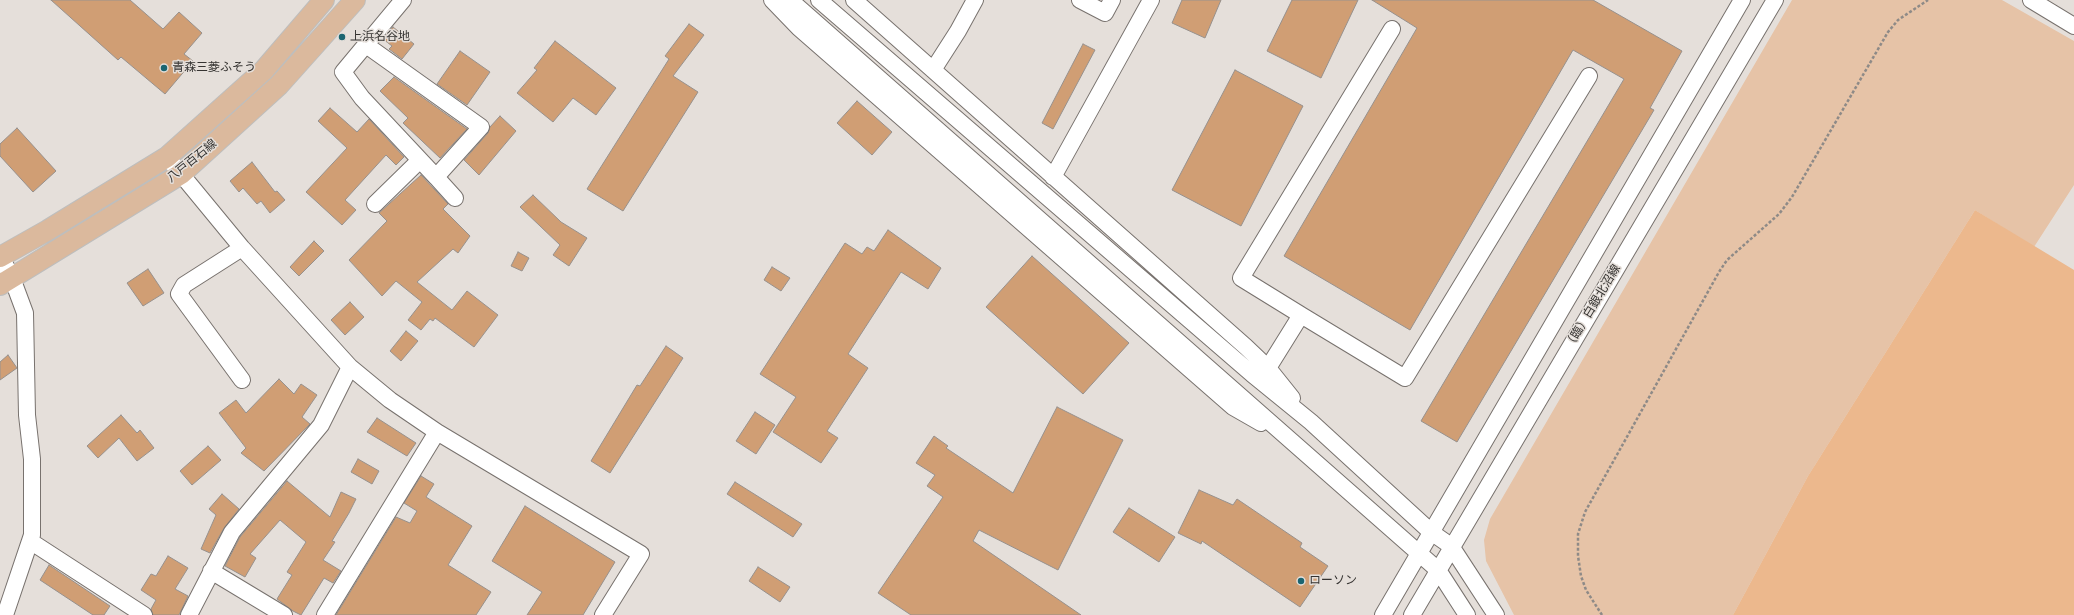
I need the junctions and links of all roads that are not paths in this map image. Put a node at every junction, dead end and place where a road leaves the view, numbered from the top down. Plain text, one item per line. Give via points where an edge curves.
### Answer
1 (324, 0) edge
2 (355, 0) edge
3 (403, 0) edge
4 (772, 0) edge
5 (790, 0) edge
6 (819, 0) edge
7 (854, 0) edge
8 (975, 0) edge
9 (1080, 0) edge
10 (1112, 0) edge
11 (1151, 0) edge
12 (1742, 0) edge
13 (1775, 0) edge
14 (2031, 0) edge
15 (2074, 26) edge
16 (1392, 29) dead end
17 (366, 45) junction
18 (932, 70) junction
19 (1589, 76) dead end
20 (167, 157) junction
21 (420, 160) junction
22 (181, 174) junction
23 (436, 177) junction
24 (1053, 177) junction
25 (455, 198) dead end
26 (375, 204) dead end
27 (242, 248) junction
28 (0, 256) edge
29 (6, 281) edge
30 (1301, 315) junction
31 (350, 366) junction
32 (1268, 368) junction
33 (242, 380) dead end
34 (1311, 422) junction
35 (437, 432) junction
36 (1294, 444) junction
37 (1431, 532) junction
38 (30, 541) junction
39 (1451, 546) junction
40 (1418, 554) junction
41 (1438, 570) junction
42 (211, 571) junction
43 (5, 615) edge
44 (144, 615) edge
45 (189, 615) edge
46 (284, 615) edge
47 (325, 615) edge
48 (603, 615) edge
49 (1383, 615) edge
50 (1412, 615) edge
51 (1467, 615) edge
52 (1496, 615) edge

1 - 20 main road, 八戸百石線 via 264,70
2 - 22 main road, 八戸百石線 via 279,85
3 - 17 street
4 - 36 street via 799,28 1234,407
5 - 36 street
6 - 34 street
7 - 18 street
8 - 18 street
9 - 10 street via 1105,13
11 - 24 street
12 - 37 street
13 - 39 street, （臨）白銀北沼線
14 - 15 street
16 - 30 street via 1241,278
17 - 21 street via 343,72 362,98
17 - 23 street via 481,127
18 - 24 street
19 - 30 street via 1405,378
20 - 22 street
20 - 28 main road, 八戸百石線 via 48,230
21 - 23 street
21 - 26 street
22 - 27 street
22 - 29 main road, 八戸百石線
23 - 25 street
24 - 32 street
27 - 31 street
27 - 33 street via 184,285 179,294
28 - 29 street
29 - 38 street via 25,313 32,459
30 - 32 street
31 - 35 street via 390,400
31 - 42 street via 321,425 232,532
32 - 34 street
34 - 37 street
35 - 47 street
35 - 48 street via 641,554
36 - 40 street
37 - 39 street
37 - 40 street
38 - 43 street
38 - 44 street
39 - 41 street, （臨）白銀北沼線
39 - 52 street
40 - 41 street
40 - 49 street
41 - 50 street, （臨）白銀北沼線
41 - 51 street
42 - 45 street
42 - 46 street

